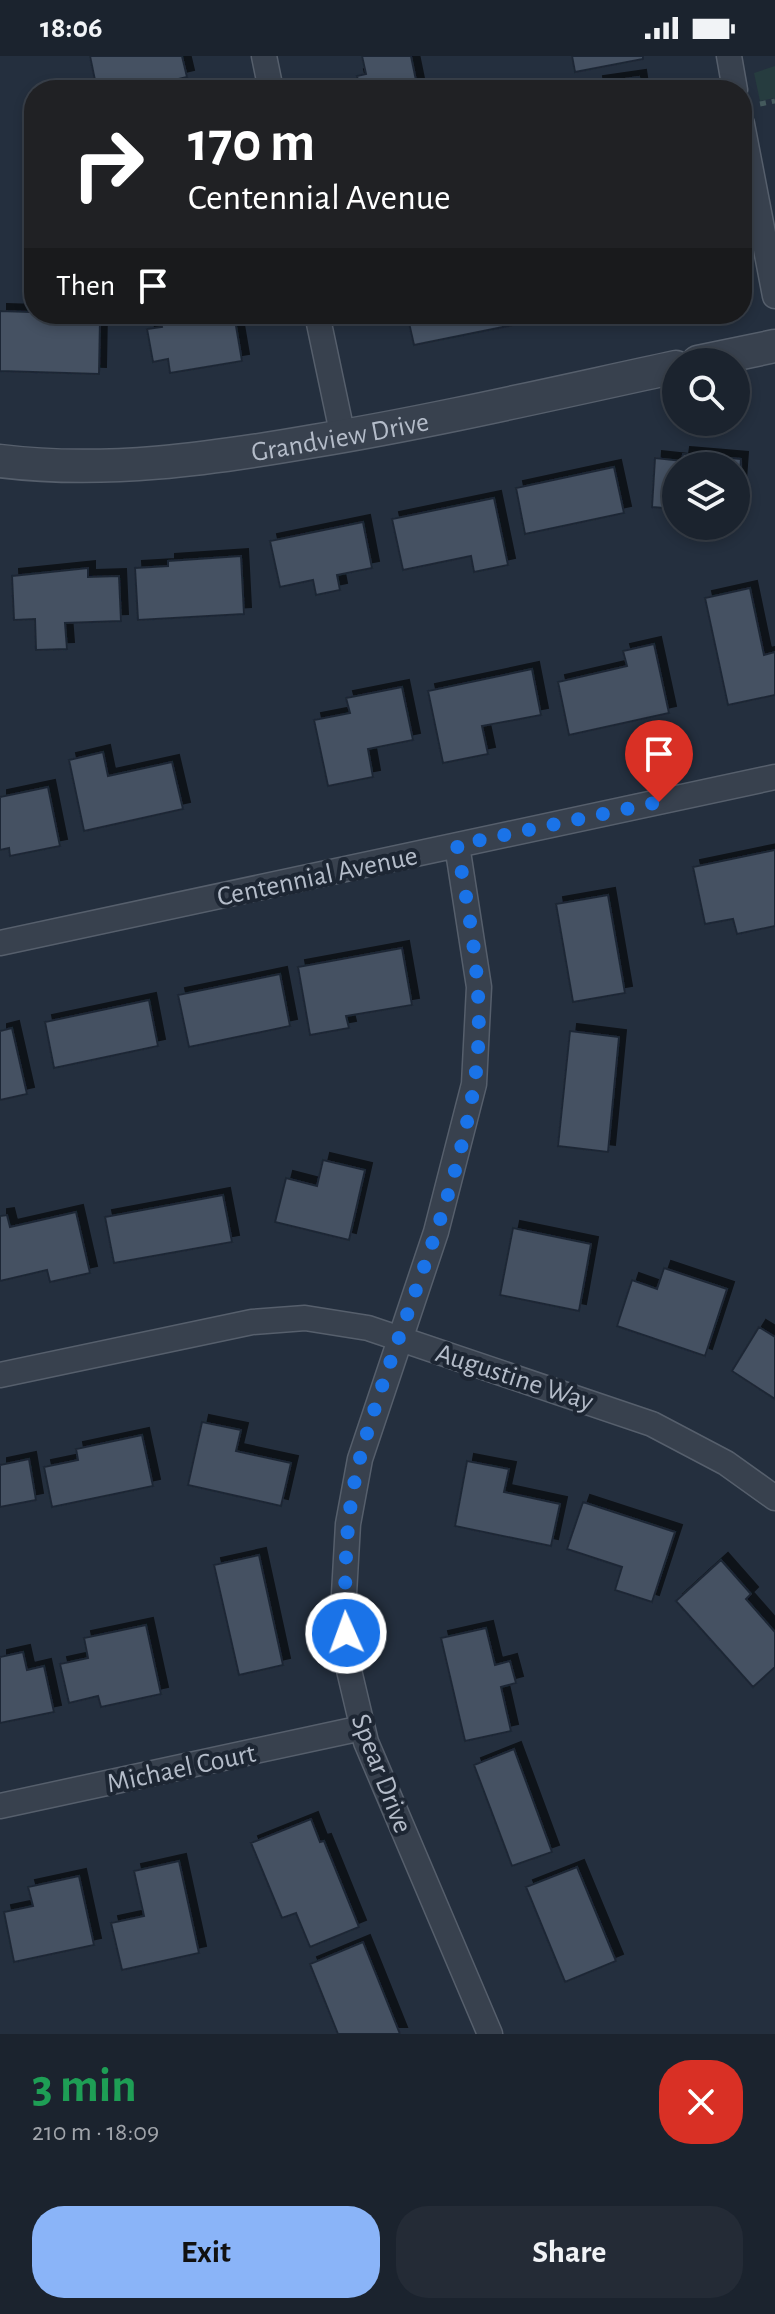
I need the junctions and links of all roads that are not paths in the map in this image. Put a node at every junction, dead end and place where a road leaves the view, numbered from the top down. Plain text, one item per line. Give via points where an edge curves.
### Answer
1 (264, 56) edge
2 (729, 56) edge
3 (269, 80) edge
4 (733, 80) edge
5 (752, 176) edge
6 (775, 296) edge
7 (319, 324) edge
8 (775, 346) edge
9 (750, 351) edge
10 (662, 370) edge
11 (343, 437) junction
12 (0, 461) edge
13 (775, 777) edge
14 (457, 845) junction
15 (0, 943) edge
16 (399, 1338) junction
17 (0, 1375) edge
18 (775, 1498) edge
19 (362, 1728) junction
20 (0, 1806) edge
21 (490, 2034) edge

1 - 3 street
2 - 4 street
5 - 6 street
7 - 11 street
8 - 9 street
10 - 11 street, Grandview Drive
11 - 12 street, Grandview Drive via 144,464
13 - 14 street, Centennial Avenue
14 - 15 street, Centennial Avenue
14 - 16 street, Spear Drive via 479,987 474,1084 436,1232
16 - 17 street, Augustine Way via 305,1318 277,1319
16 - 18 street, Augustine Way via 652,1424 726,1463
16 - 19 street, Spear Drive via 360,1459 348,1524 347,1655
19 - 20 street, Michael Court
19 - 21 street, Spear Drive

